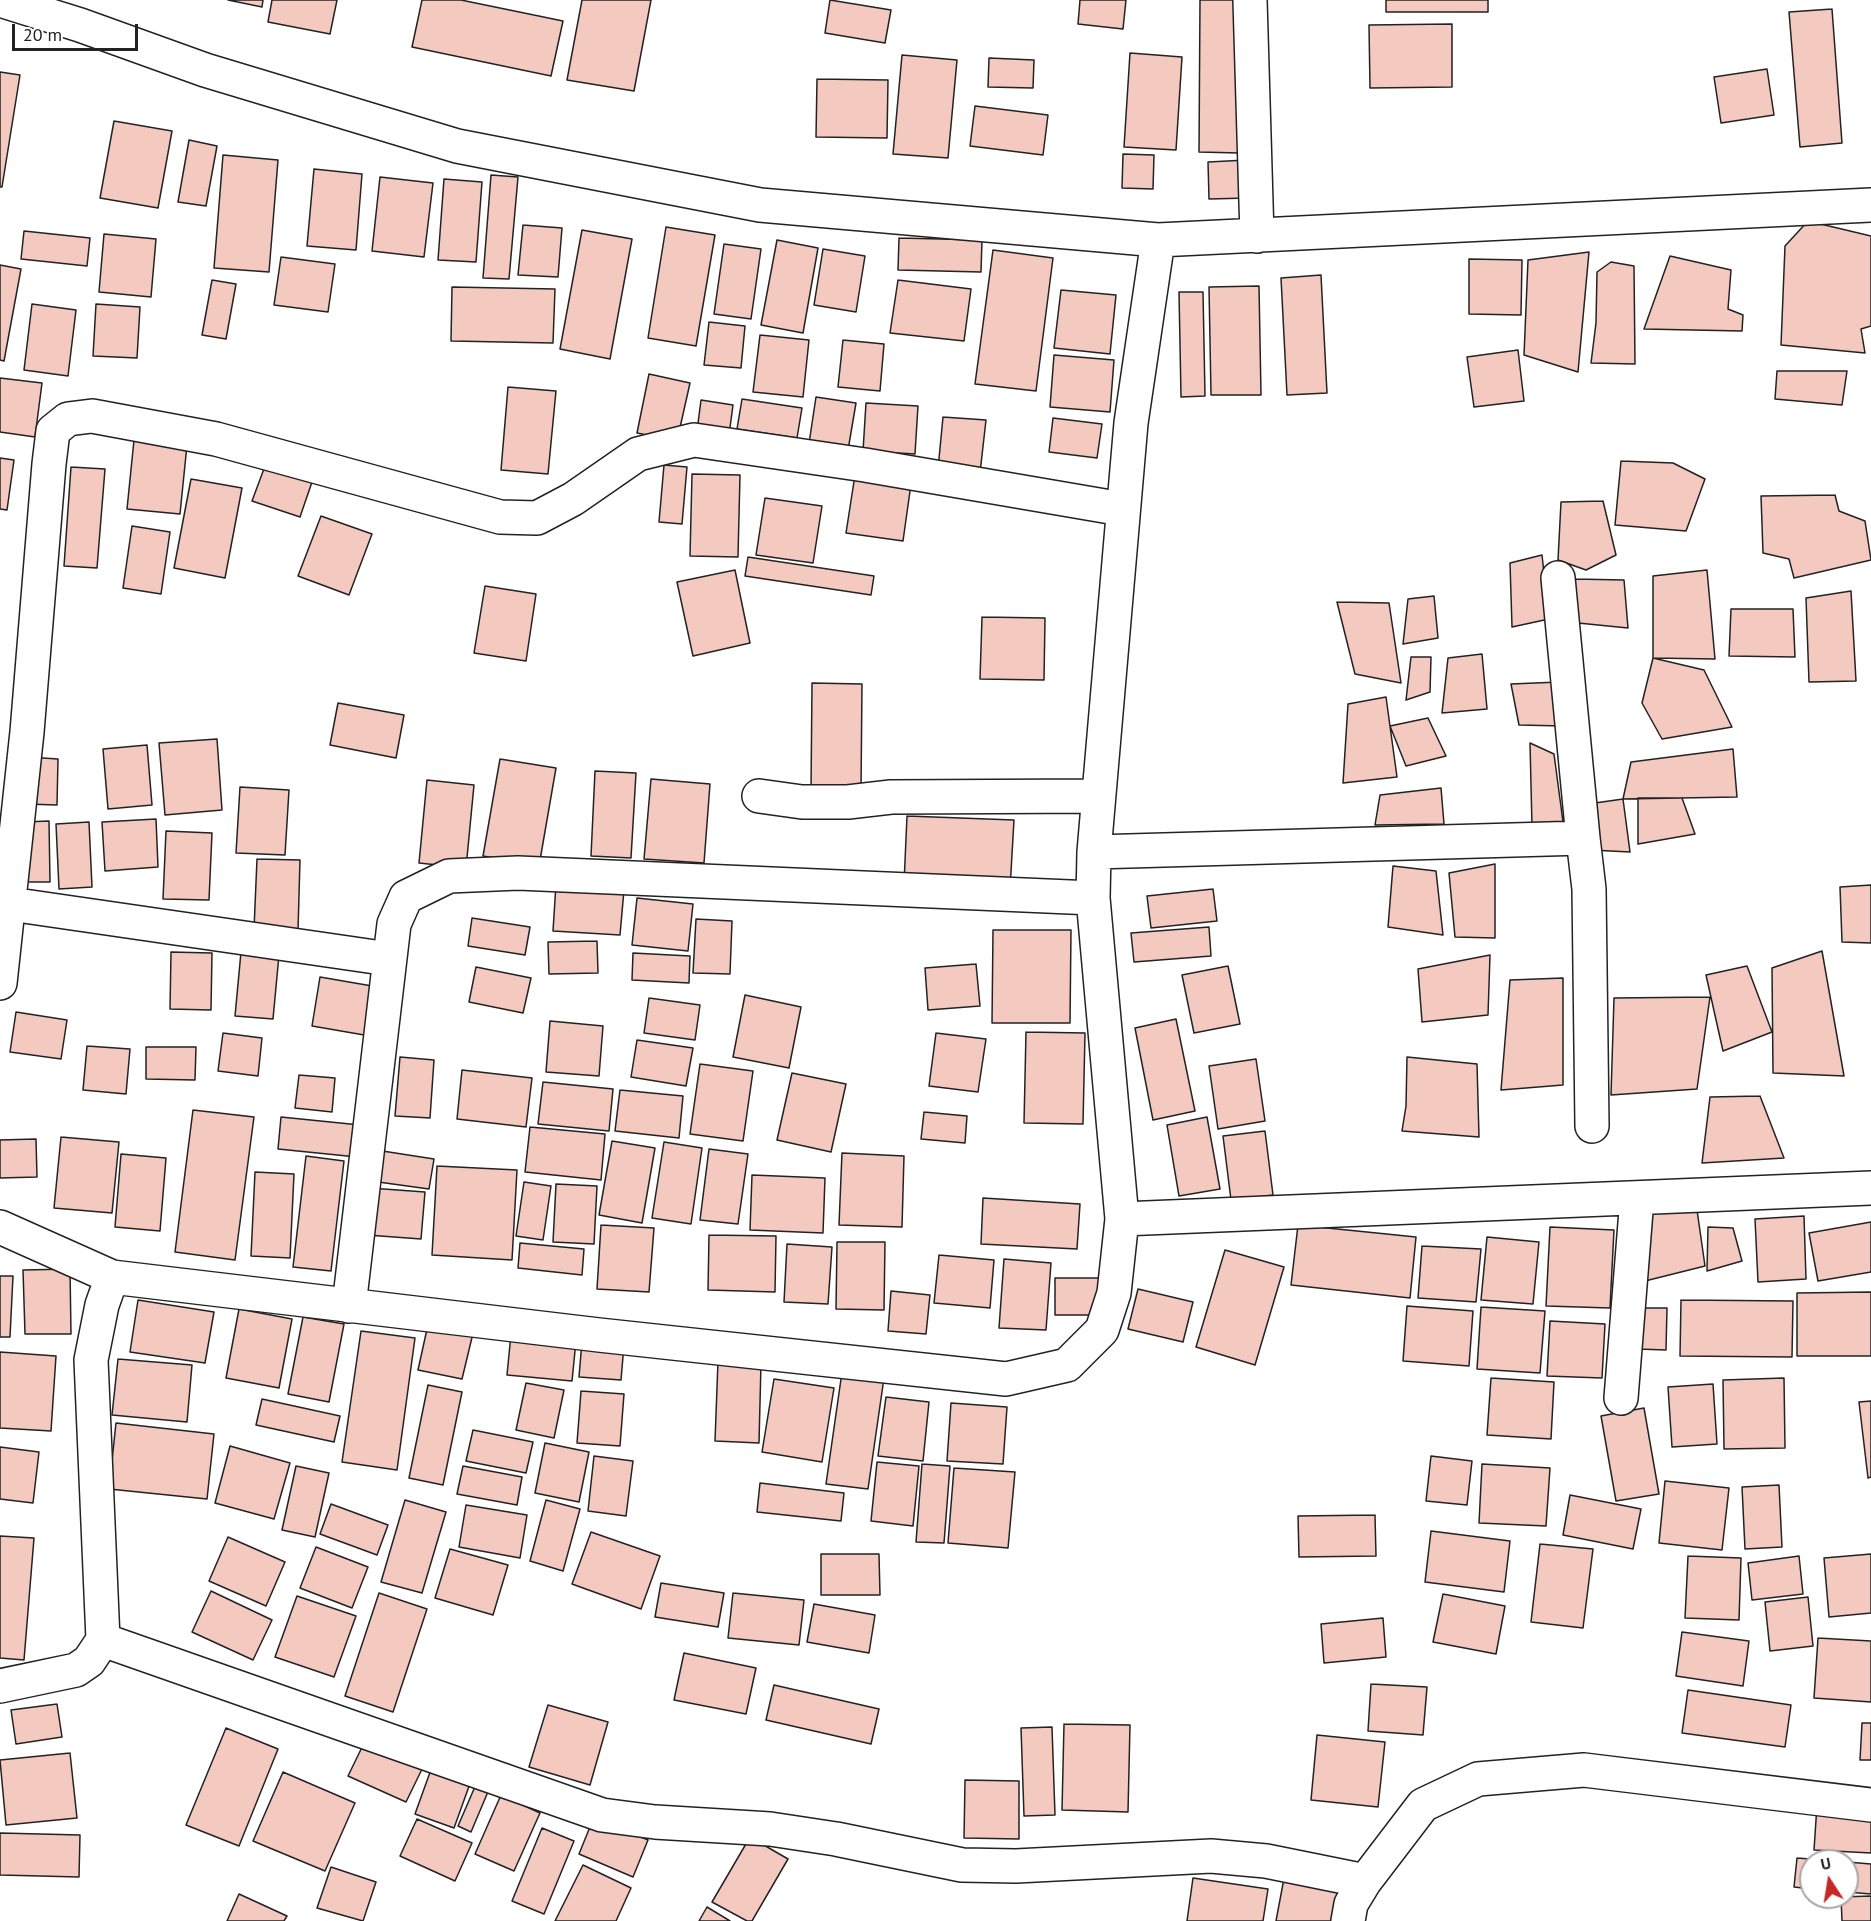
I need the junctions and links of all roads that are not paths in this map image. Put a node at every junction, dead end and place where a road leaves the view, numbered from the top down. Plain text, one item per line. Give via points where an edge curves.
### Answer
1 (0, 0) edge
2 (1250, 0) edge
3 (72, 15) edge
4 (1871, 205) edge
5 (1257, 236) junction
6 (1158, 240) junction
7 (1122, 509) junction
8 (1558, 578) dead end
9 (759, 796) dead end
10 (1098, 796) junction
11 (1583, 838) junction
12 (1094, 852) junction
13 (1094, 898) junction
14 (10, 903) junction
15 (389, 959) junction
16 (0, 983) edge
17 (1592, 1126) dead end
18 (1871, 1188) edge
19 (1637, 1198) junction
20 (1122, 1219) junction
21 (0, 1227) edge
22 (112, 1277) junction
23 (349, 1306) junction
24 (1621, 1398) dead end
25 (103, 1640) junction
26 (0, 1686) edge
27 (1871, 1805) edge
28 (1365, 1881) junction
29 (1348, 1921) edge

1 - 3 street
2 - 5 street
3 - 6 street via 206,70 457,147 760,205
4 - 5 street
5 - 6 street
6 - 7 street
7 - 10 street
7 - 14 street via 865,465 694,441 638,454 573,499 537,518 500,517 216,439 92,416 68,419 53,431 49,464
8 - 11 street
9 - 10 street via 825,802 891,797
10 - 12 street
11 - 12 street
11 - 17 street via 1589,889
12 - 13 street
13 - 15 street via 518,873 449,876 406,897 394,924
13 - 20 street
14 - 15 street
14 - 16 street
15 - 23 street
18 - 19 street
19 - 20 street
19 - 24 street
20 - 23 street via 1114,1293 1102,1330 1067,1365 1006,1378
21 - 22 street
22 - 23 street
22 - 25 street via 91,1360
25 - 26 street via 89,1661 76,1670
25 - 28 street via 602,1815 770,1828 962,1865 1211,1856 1266,1861
27 - 28 street via 1584,1770 1478,1779 1423,1805
28 - 29 street via 1351,1904

